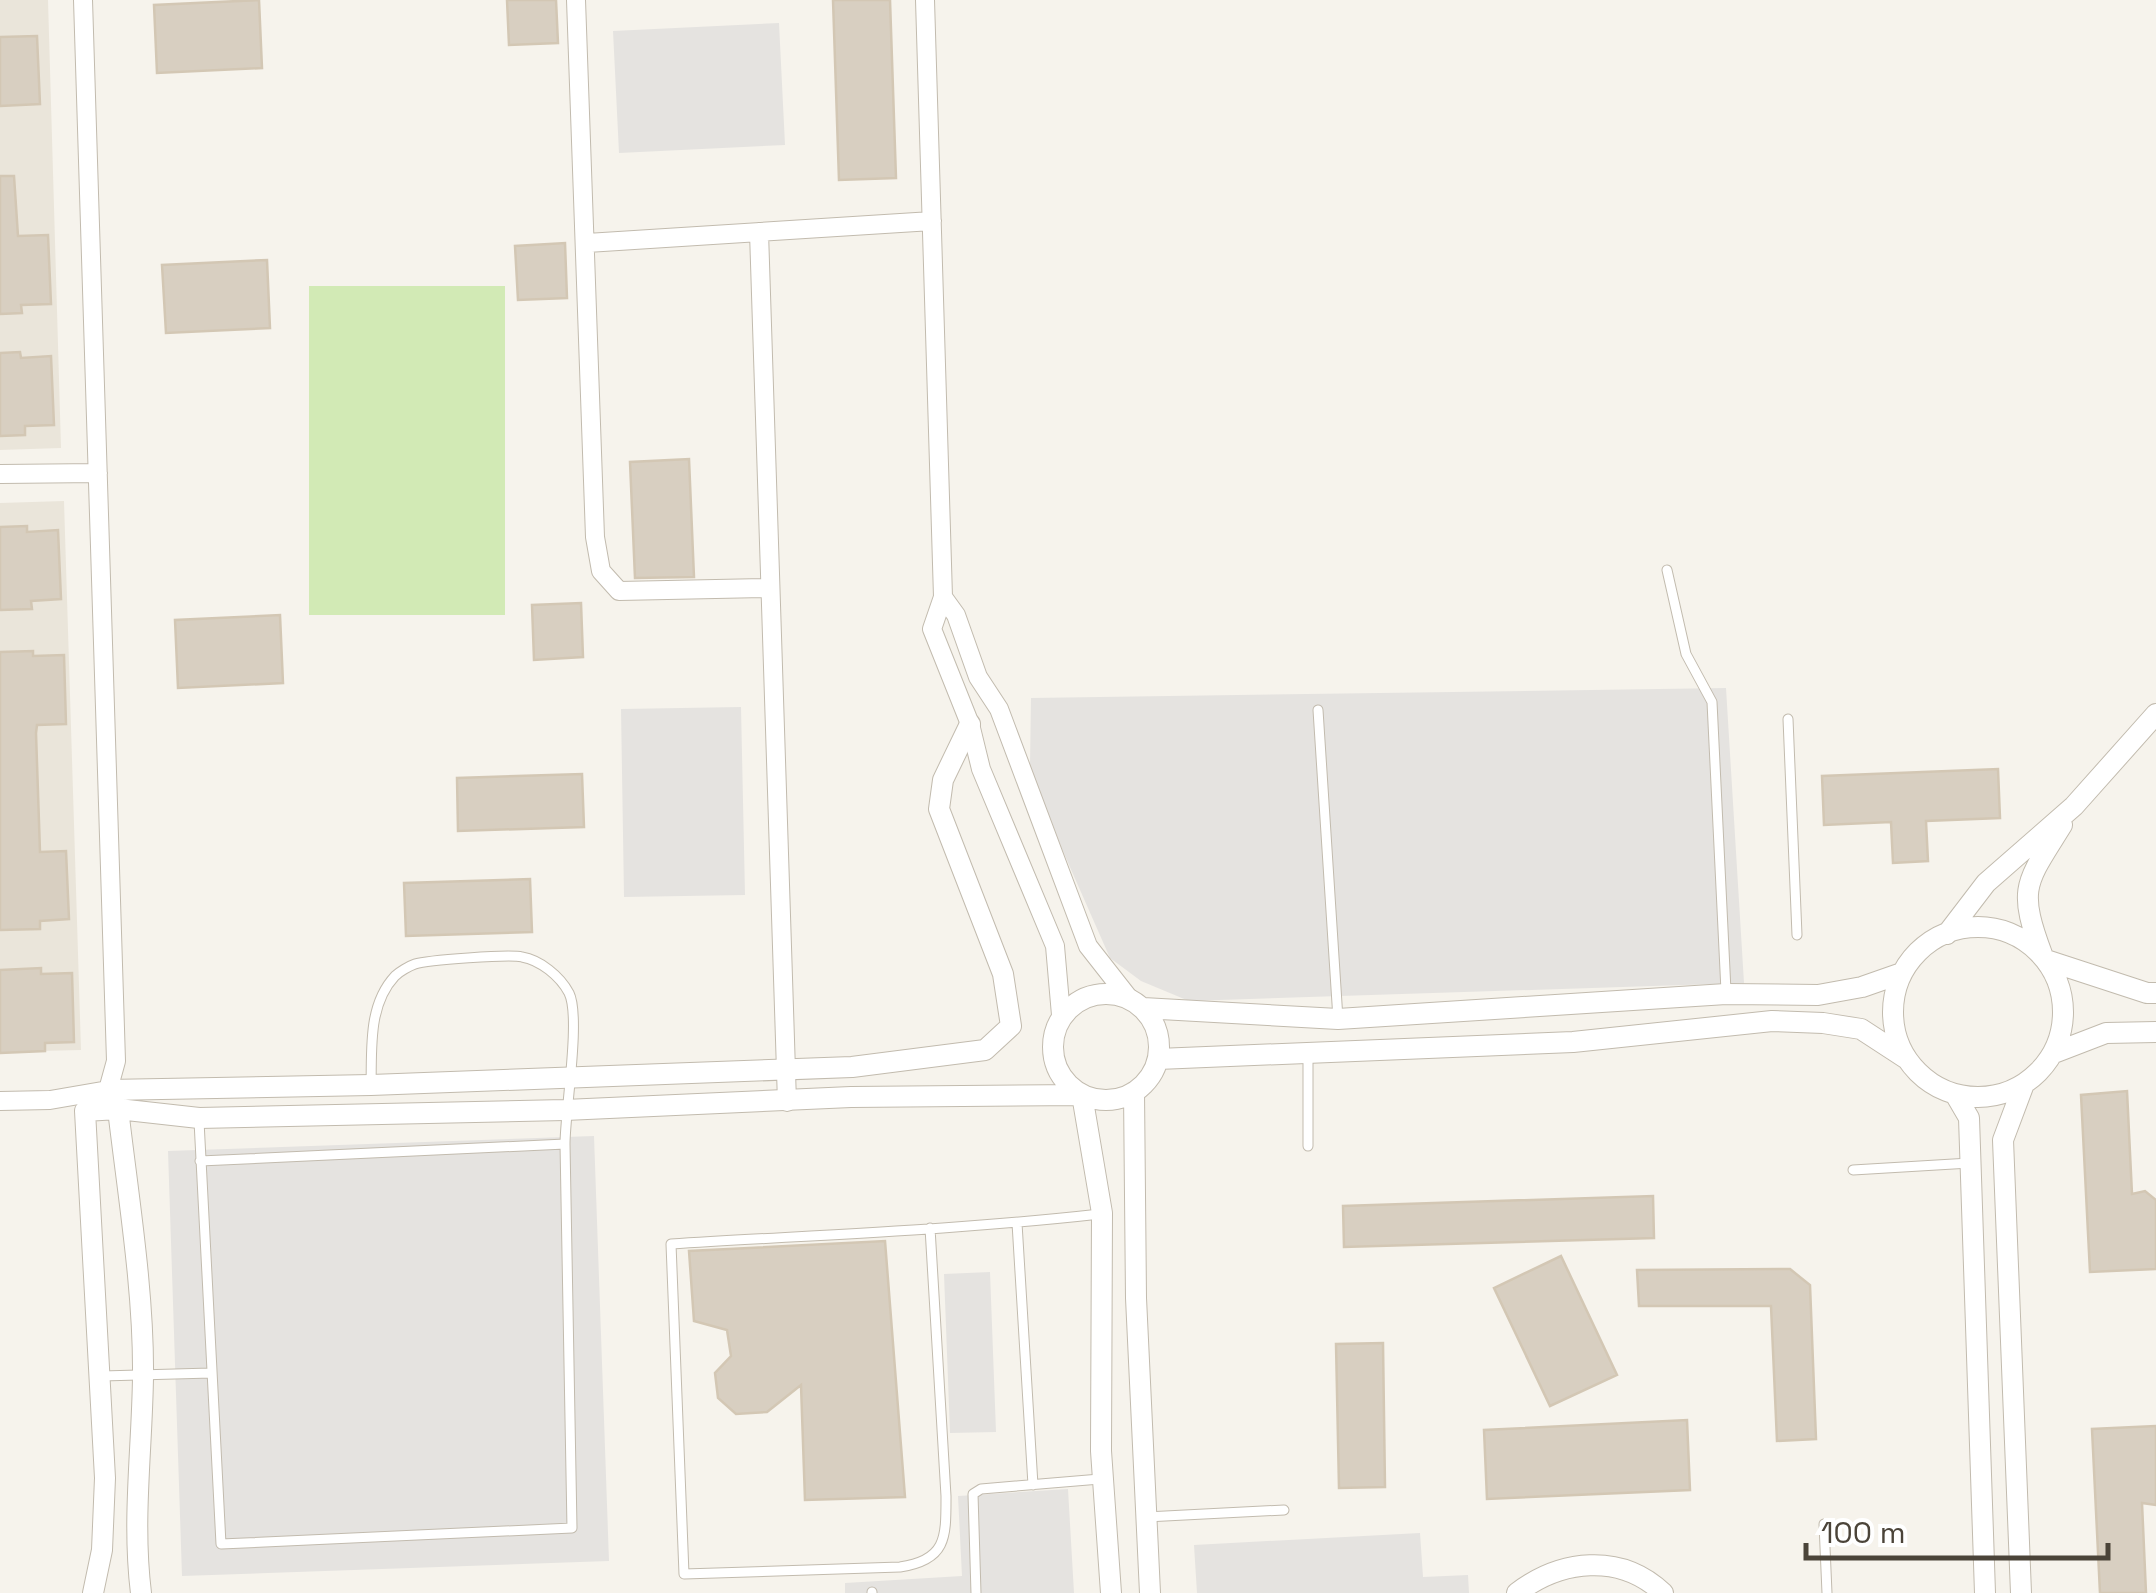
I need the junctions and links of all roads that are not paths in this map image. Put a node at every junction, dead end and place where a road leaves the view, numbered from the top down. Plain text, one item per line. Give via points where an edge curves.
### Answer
1 (83, 0) edge
2 (576, 0) edge
3 (925, 0) edge
4 (932, 221) junction
5 (759, 232) junction
6 (587, 244) junction
7 (98, 473) junction
8 (0, 474) edge
9 (1667, 570) dead end
10 (769, 588) junction
11 (943, 597) junction
12 (998, 709) junction
13 (1318, 710) dead end
14 (2156, 714) edge
15 (1788, 719) dead end
16 (970, 724) junction
17 (2074, 806) junction
18 (1947, 934) junction
19 (1797, 936) dead end
20 (2044, 958) junction
21 (1902, 973) junction
22 (2156, 993) edge
23 (1726, 994) junction
24 (1136, 1002) junction
25 (1062, 1016) junction
26 (1338, 1019) junction
27 (2156, 1032) edge
28 (1308, 1051) junction
29 (2054, 1053) junction
30 (1158, 1058) junction
31 (1907, 1059) junction
32 (786, 1069) junction
33 (572, 1078) junction
34 (2024, 1084) junction
35 (371, 1085) junction
36 (1134, 1092) junction
37 (1955, 1094) junction
38 (1082, 1095) junction
39 (113, 1099) junction
40 (0, 1101) edge
41 (787, 1102) junction
42 (566, 1110) junction
43 (199, 1118) junction
44 (566, 1144) junction
45 (1308, 1146) dead end
46 (200, 1161) junction
47 (1970, 1163) junction
48 (1853, 1170) dead end
49 (1102, 1214) junction
50 (1017, 1223) junction
51 (930, 1228) junction
52 (212, 1373) junction
53 (143, 1374) junction
54 (99, 1376) junction
55 (1103, 1479) junction
56 (1033, 1485) junction
57 (1284, 1510) dead end
58 (1146, 1518) junction
59 (1824, 1524) dead end
60 (93, 1593) edge
61 (141, 1593) edge
62 (976, 1593) edge
63 (1110, 1593) edge
64 (1150, 1593) edge
65 (1517, 1593) edge
66 (1663, 1593) edge
67 (1827, 1593) edge
68 (1985, 1593) edge
69 (2021, 1593) edge

1 - 7 street
2 - 6 street
3 - 4 street
4 - 5 street
4 - 11 street
5 - 6 street
5 - 10 street
6 - 10 street via 601,572 619,591
7 - 8 street
7 - 39 street
9 - 23 lane via 1686,654 1712,702
10 - 32 street
11 - 12 street
11 - 16 street via 932,628
12 - 16 street
12 - 24 street via 1088,946
13 - 26 lane
14 - 17 street
15 - 19 lane
16 - 25 street via 981,768 1054,946
16 - 32 street via 942,780 939,809 1003,974 1012,1026 985,1050
17 - 18 street via 1986,882
17 - 20 street via 2027,890
18 - 20 street via 1985,927 2010,933
18 - 21 street via 1916,954
20 - 22 street
20 - 29 street via 2064,1005
21 - 23 street via 1818,995
21 - 31 street via 1892,1017
23 - 26 street
24 - 25 street via 1092,994
24 - 26 street
24 - 30 street via 1154,1022
25 - 38 street via 1054,1032 1056,1068
27 - 29 street via 2106,1033
28 - 30 street
28 - 31 street via 1574,1042 1772,1021 1862,1029
28 - 45 lane
29 - 34 street
30 - 36 street
31 - 37 street via 1936,1087
32 - 33 street
32 - 41 street
33 - 35 street
33 - 35 lane via 571,996 554,972 521,956 416,964 396,975 372,1028
33 - 42 lane
34 - 37 street via 1990,1097
34 - 69 street via 2003,1140
35 - 39 street
36 - 38 street via 1117,1099
36 - 58 street
37 - 47 street via 1969,1118
38 - 41 street
38 - 49 street
39 - 40 street
39 - 43 street
39 - 53 street
39 - 54 street via 85,1110
41 - 42 street
42 - 43 street
42 - 44 lane
43 - 46 lane
44 - 46 lane
44 - 52 lane via 572,1528 221,1544
46 - 52 lane
47 - 48 lane
47 - 68 street
49 - 50 lane
49 - 55 street
50 - 51 lane
50 - 56 lane
51 - 51 lane via 671,1244 684,1574 900,1567 936,1553 946,1536 946,1496
52 - 53 lane
53 - 54 lane
53 - 61 street via 135,1545
54 - 60 street via 105,1478
55 - 56 lane
55 - 63 street
56 - 62 lane via 972,1494
57 - 58 lane
58 - 64 street
59 - 67 lane
65 - 66 street via 1536,1578 1586,1564 1636,1574

